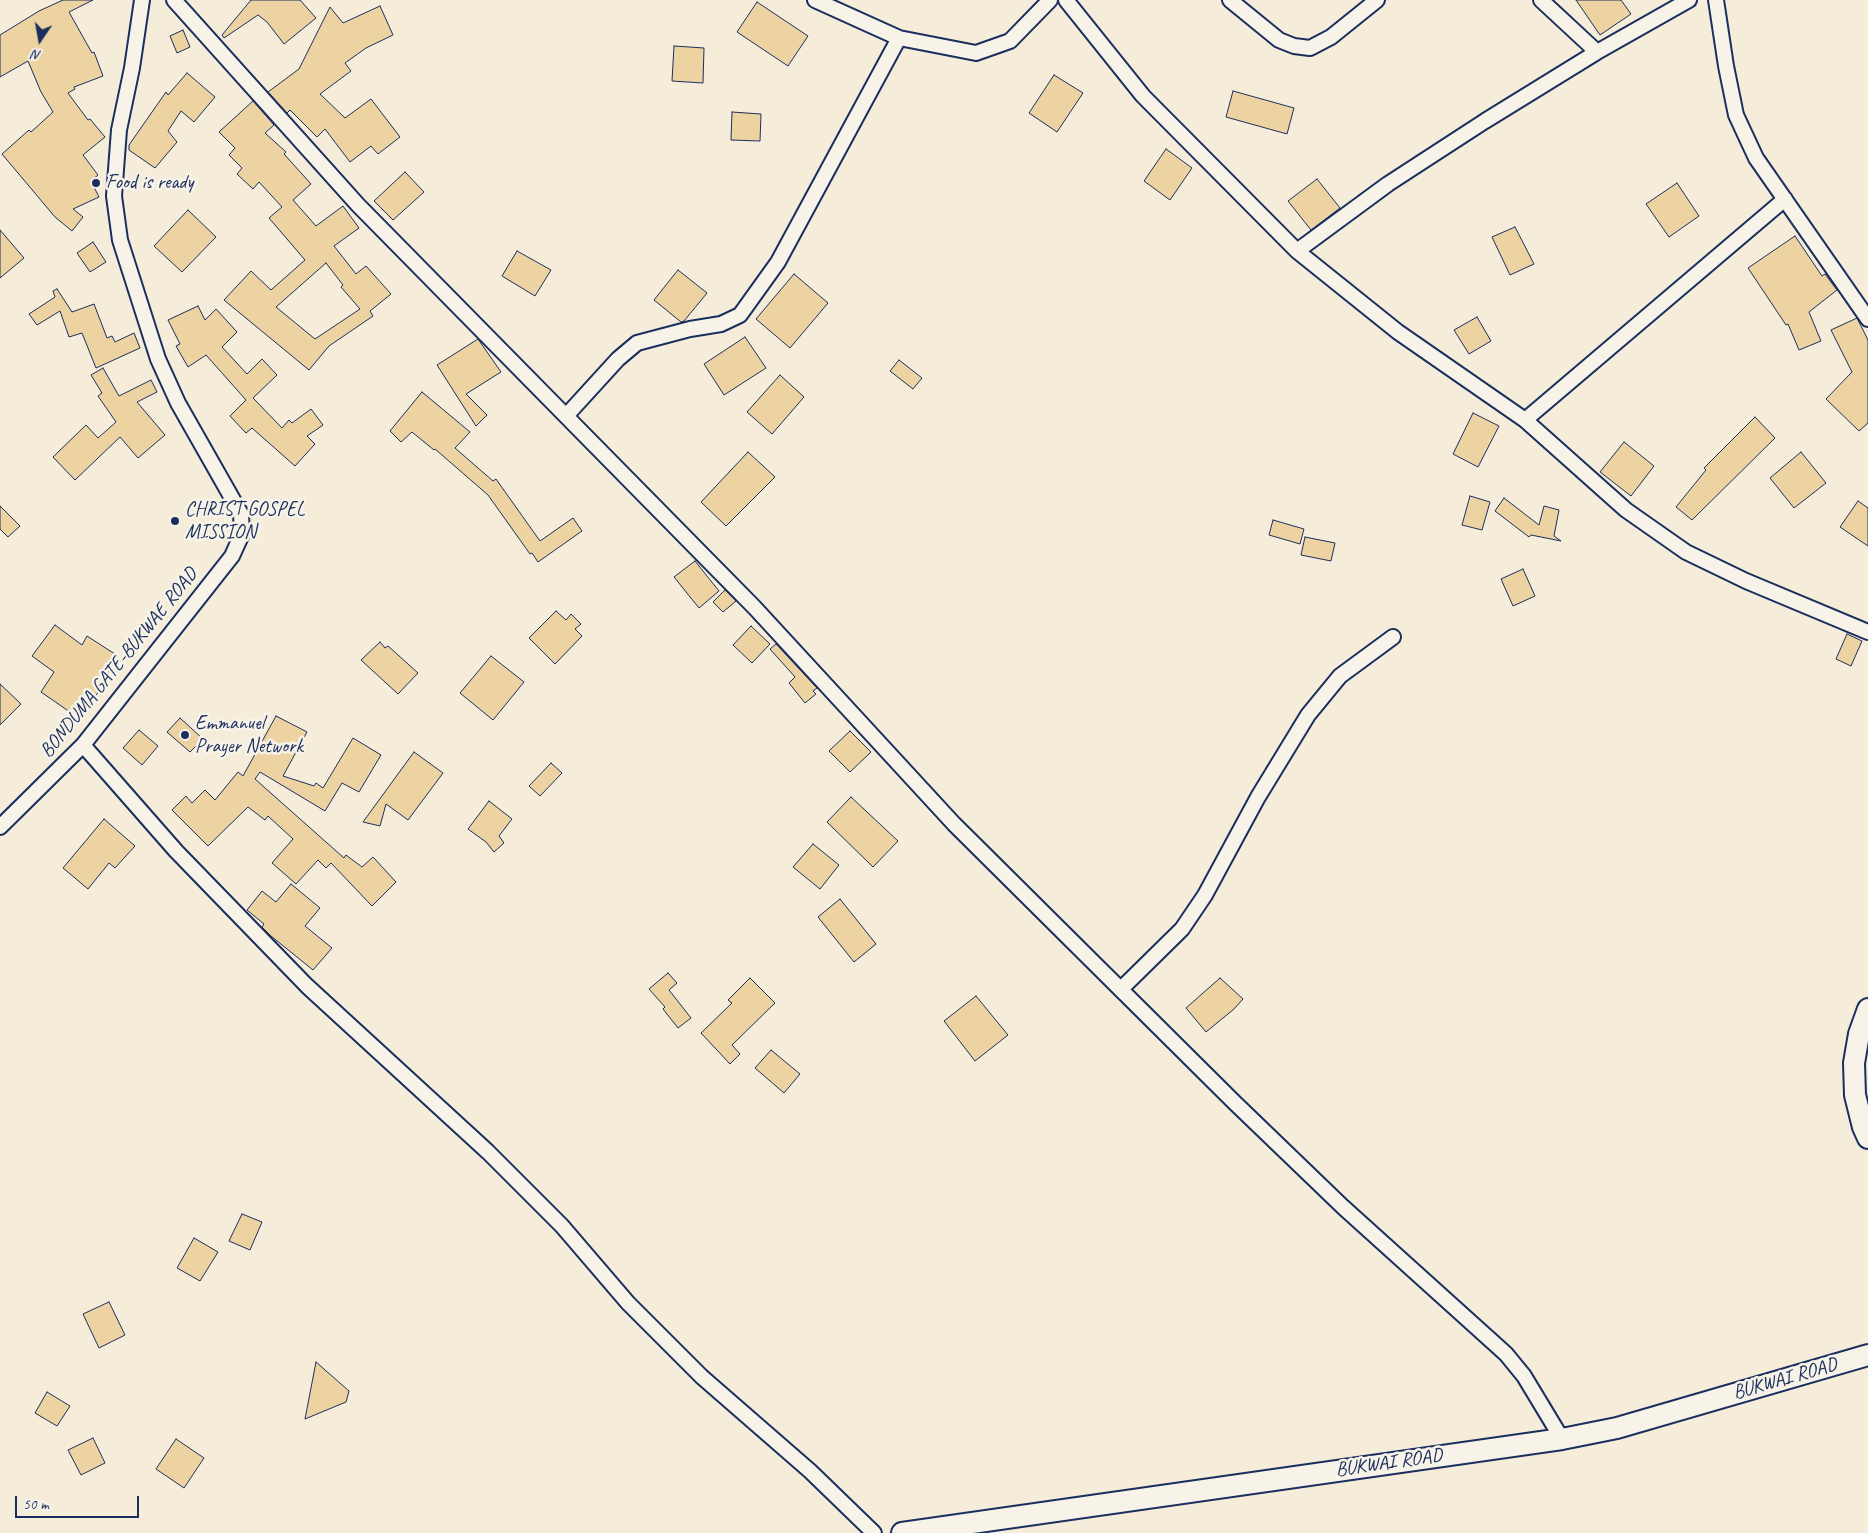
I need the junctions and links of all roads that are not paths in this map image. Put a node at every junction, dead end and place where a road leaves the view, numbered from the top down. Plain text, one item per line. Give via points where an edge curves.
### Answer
1 (142, 0) edge
2 (174, 0) edge
3 (815, 0) edge
4 (1050, 0) edge
5 (1066, 0) edge
6 (1230, 0) edge
7 (1377, 0) edge
8 (1541, 0) edge
9 (1689, 0) edge
10 (1716, 0) edge
11 (898, 38) junction
12 (1598, 52) junction
13 (1785, 200) junction
14 (1297, 251) junction
15 (1868, 319) edge
16 (566, 416) junction
17 (1525, 420) junction
18 (1868, 632) edge
19 (1393, 637) dead end
20 (83, 745) junction
21 (0, 827) edge
22 (1121, 989) junction
23 (1868, 1009) edge
24 (1868, 1138) edge
25 (1868, 1354) edge
26 (1562, 1439) junction
27 (874, 1533) edge
28 (902, 1533) edge

1 - 20 street, BONDUMA GATE-BUKWAE ROAD via 119,130 114,196 120,240 158,359 178,403 241,514 242,534 232,556
2 - 16 street via 358,205
3 - 11 street
4 - 11 street via 1010,41 976,53
5 - 14 street via 1143,96
6 - 7 street via 1279,40 1310,48 1331,37
8 - 12 street
9 - 12 street
10 - 13 street via 1736,115 1756,158
11 - 16 street via 778,262 740,314 721,324 637,343
12 - 14 street via 1388,184
13 - 15 street
13 - 17 street
14 - 17 street via 1398,332
16 - 22 street via 755,608 954,824
17 - 18 street via 1626,510 1686,552
19 - 22 street via 1340,676 1308,715 1258,797 1205,895 1182,929
20 - 21 street, BONDUMA GATE-BUKWAE ROAD
20 - 27 street via 176,851 308,986 488,1152 562,1226 628,1304 702,1377 810,1471
22 - 26 street via 1330,1194 1506,1354 1524,1376
23 - 24 street via 1859,1034 1854,1064 1855,1095
25 - 26 street, BUKWAI ROAD via 1617,1428
26 - 28 street, BUKWAI ROAD

